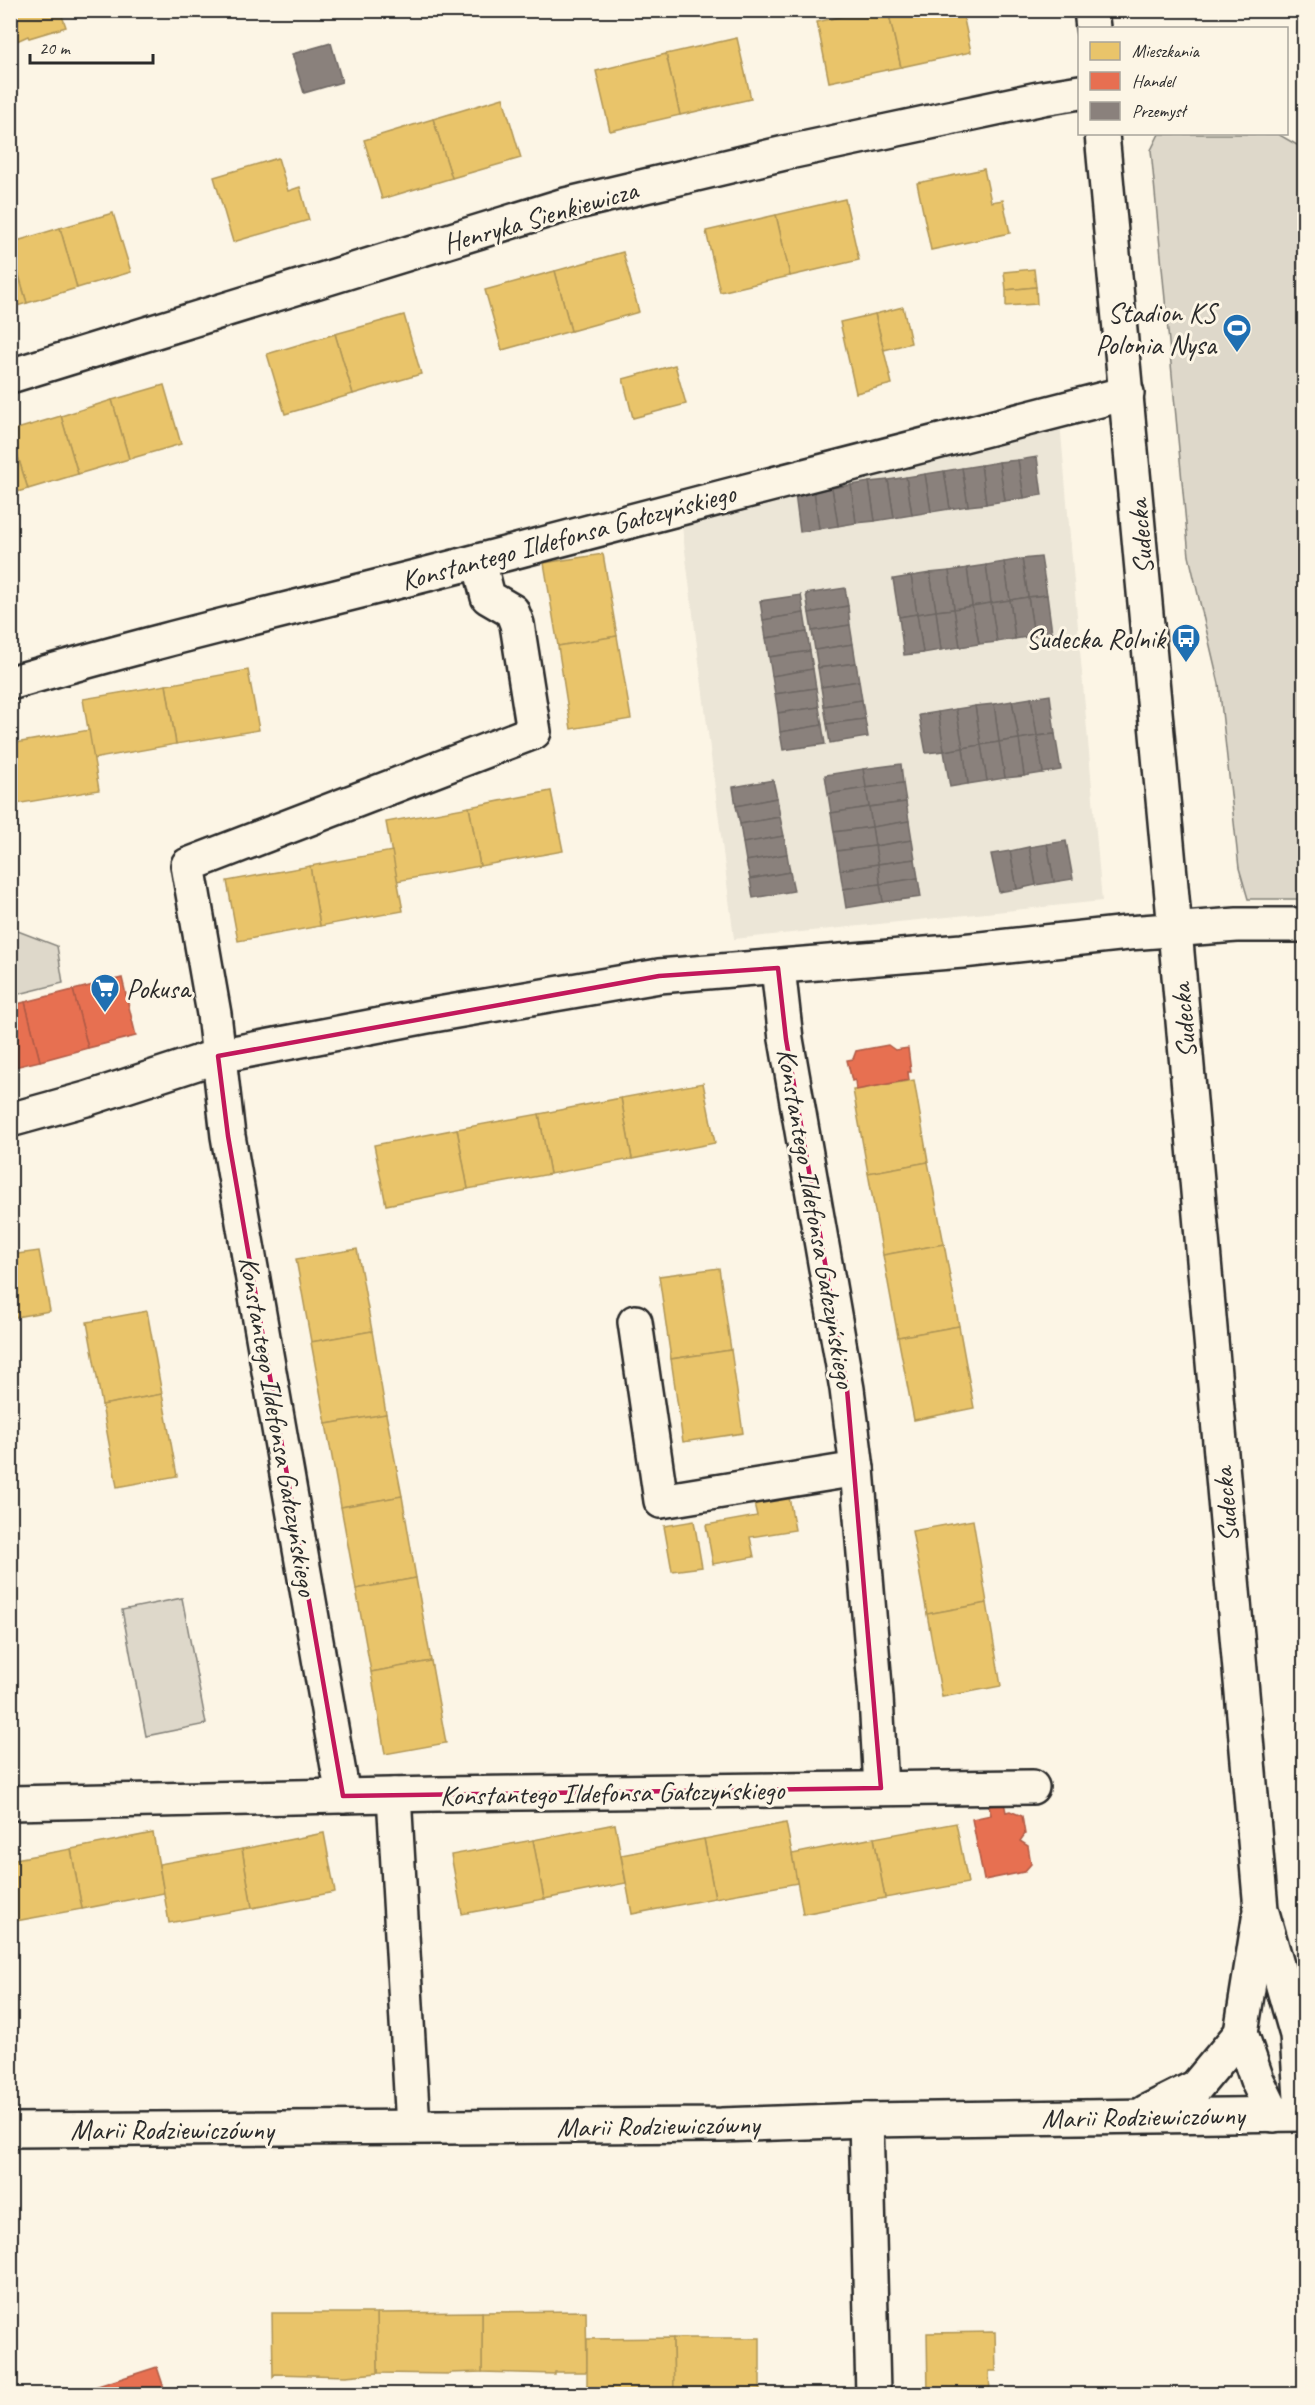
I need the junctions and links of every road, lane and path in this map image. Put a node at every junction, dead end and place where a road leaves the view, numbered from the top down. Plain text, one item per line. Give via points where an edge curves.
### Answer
1 (1091, 10) edge
2 (1093, 27) edge
3 (1078, 92) edge
4 (1102, 135) edge
5 (10, 376) edge
6 (1127, 393) junction
7 (480, 561) junction
8 (10, 683) edge
9 (1305, 925) edge
10 (1175, 930) junction
11 (778, 968) junction
12 (218, 1056) junction
13 (10, 1120) edge
14 (635, 1322) dead end
15 (857, 1469) junction
16 (1032, 1787) dead end
17 (880, 1788) junction
18 (394, 1795) junction
19 (343, 1796) junction
20 (10, 1803) edge
21 (1261, 1908) junction
22 (1241, 2032) junction
23 (1294, 2115) edge
24 (1138, 2116) junction
25 (866, 2120) junction
26 (413, 2127) junction
27 (10, 2130) edge
28 (873, 2394) edge

1 - 2 street
3 - 5 street, Henryka Sienkiewicza via 789,152 565,205
4 - 6 street, Sudecka
6 - 7 street, Konstantego Ildefonsa Gałczyńskiego
6 - 10 street, Sudecka
7 - 8 street, Konstantego Ildefonsa Gałczyńskiego via 175,636
7 - 12 street, Konstantego Ildefonsa Gałczyńskiego via 488,597 512,611 517,624 534,732 188,865
9 - 10 street
10 - 11 street
10 - 21 street, Sudecka
11 - 12 street via 659,976
11 - 15 street, Konstantego Ildefonsa Gałczyńskiego via 786,1040 836,1318
12 - 13 street
12 - 19 street, Konstantego Ildefonsa Gałczyńskiego via 228,1136
14 - 15 street via 661,1501
15 - 17 street, Konstantego Ildefonsa Gałczyńskiego
16 - 17 street, Konstantego Ildefonsa Gałczyńskiego
17 - 18 street, Konstantego Ildefonsa Gałczyńskiego
18 - 19 street, Konstantego Ildefonsa Gałczyńskiego
18 - 26 street
19 - 20 street, Konstantego Ildefonsa Gałczyńskiego
21 - 22 street, Sudecka
21 - 23 street, Sudecka via 1297,2035
22 - 23 street, Sudecka via 1257,2080
22 - 24 street via 1196,2087
23 - 24 street, Marii Rodziewiczówny
24 - 25 street, Marii Rodziewiczówny
25 - 26 street, Marii Rodziewiczówny
25 - 28 street
26 - 27 street, Marii Rodziewiczówny

